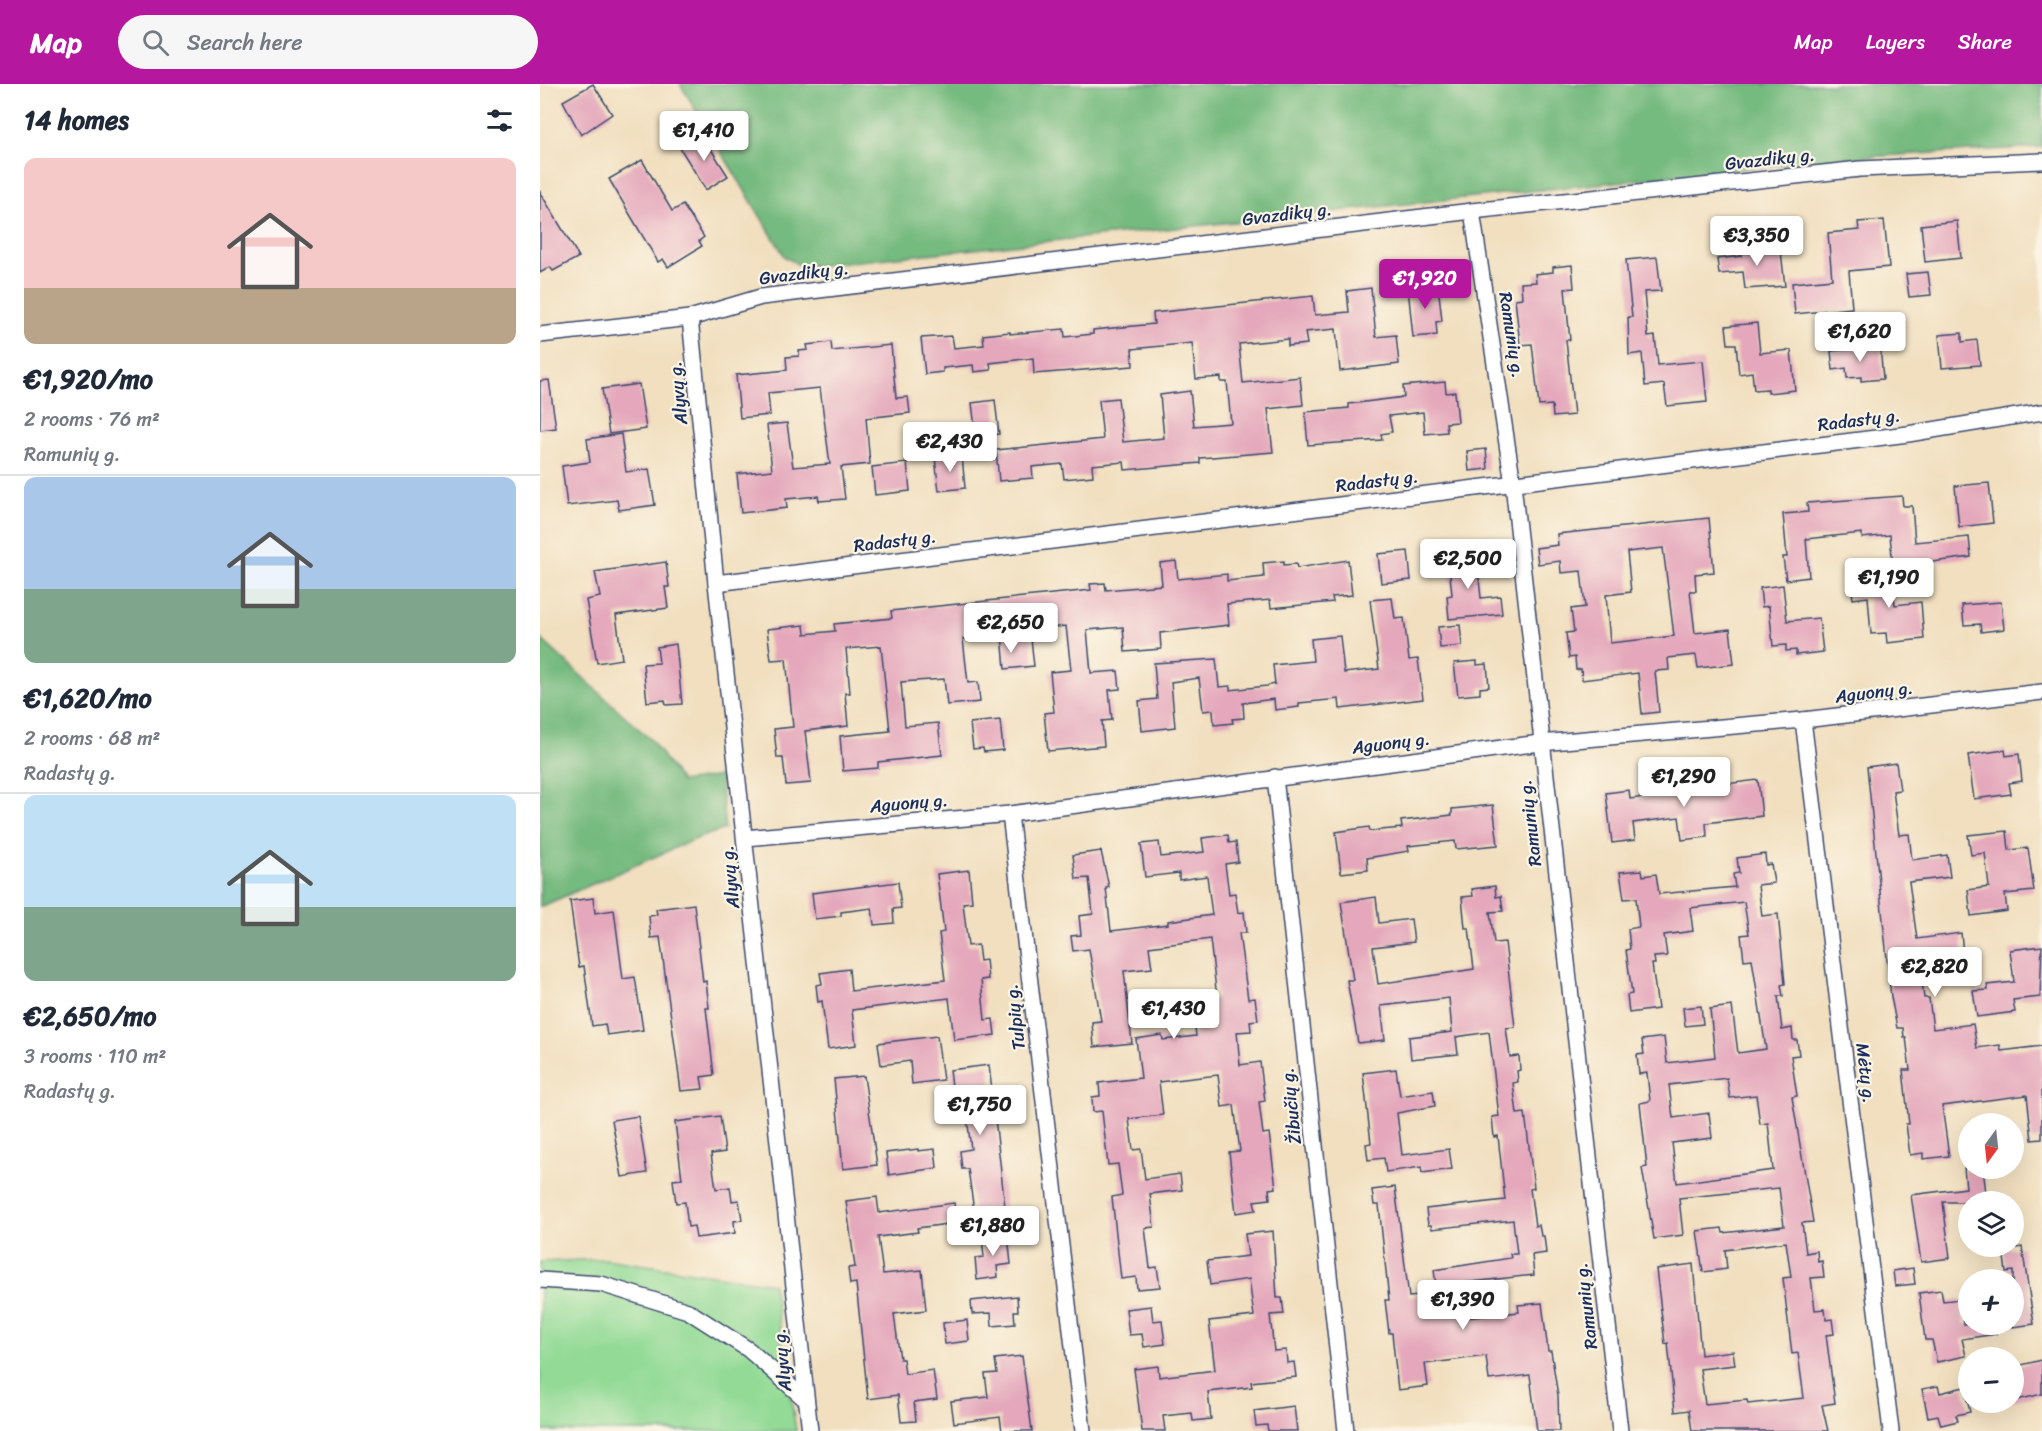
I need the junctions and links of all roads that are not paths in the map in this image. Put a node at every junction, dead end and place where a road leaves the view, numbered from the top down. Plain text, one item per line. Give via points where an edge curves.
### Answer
1 (2042, 161) edge
2 (1472, 212) junction
3 (690, 318) junction
4 (540, 335) edge
5 (2042, 412) edge
6 (1513, 484) junction
7 (716, 583) junction
8 (2042, 692) edge
9 (1803, 720) junction
10 (1540, 744) junction
11 (1275, 777) junction
12 (1010, 814) junction
13 (745, 838) junction
14 (540, 1280) edge
15 (806, 1400) junction
16 (810, 1431) edge
17 (1083, 1431) edge
18 (1346, 1431) edge
19 (1620, 1431) edge
20 (1892, 1431) edge

1 - 2 street, Gvazdikų g. via 1860,169
2 - 3 street, Gvazdikų g. via 761,297
2 - 6 street, Ramunių g.
3 - 4 street, Gvazdikų g.
3 - 7 street, Alyvų g.
5 - 6 street, Radastų g. via 1908,434
6 - 7 street, Radastų g.
6 - 10 street, Ramunių g.
7 - 13 street, Alyvų g.
8 - 9 street, Aguonų g.
9 - 10 street, Aguonų g.
9 - 20 street, Mėtų g.
10 - 11 street, Aguonų g.
10 - 19 street, Ramunių g.
11 - 12 street, Aguonų g.
11 - 18 street, Žibučių g.
12 - 13 street, Aguonų g.
12 - 17 street, Tulpių g.
13 - 15 street, Alyvų g.
14 - 15 street via 601,1284 688,1311 749,1350
15 - 16 street, Alyvų g.

